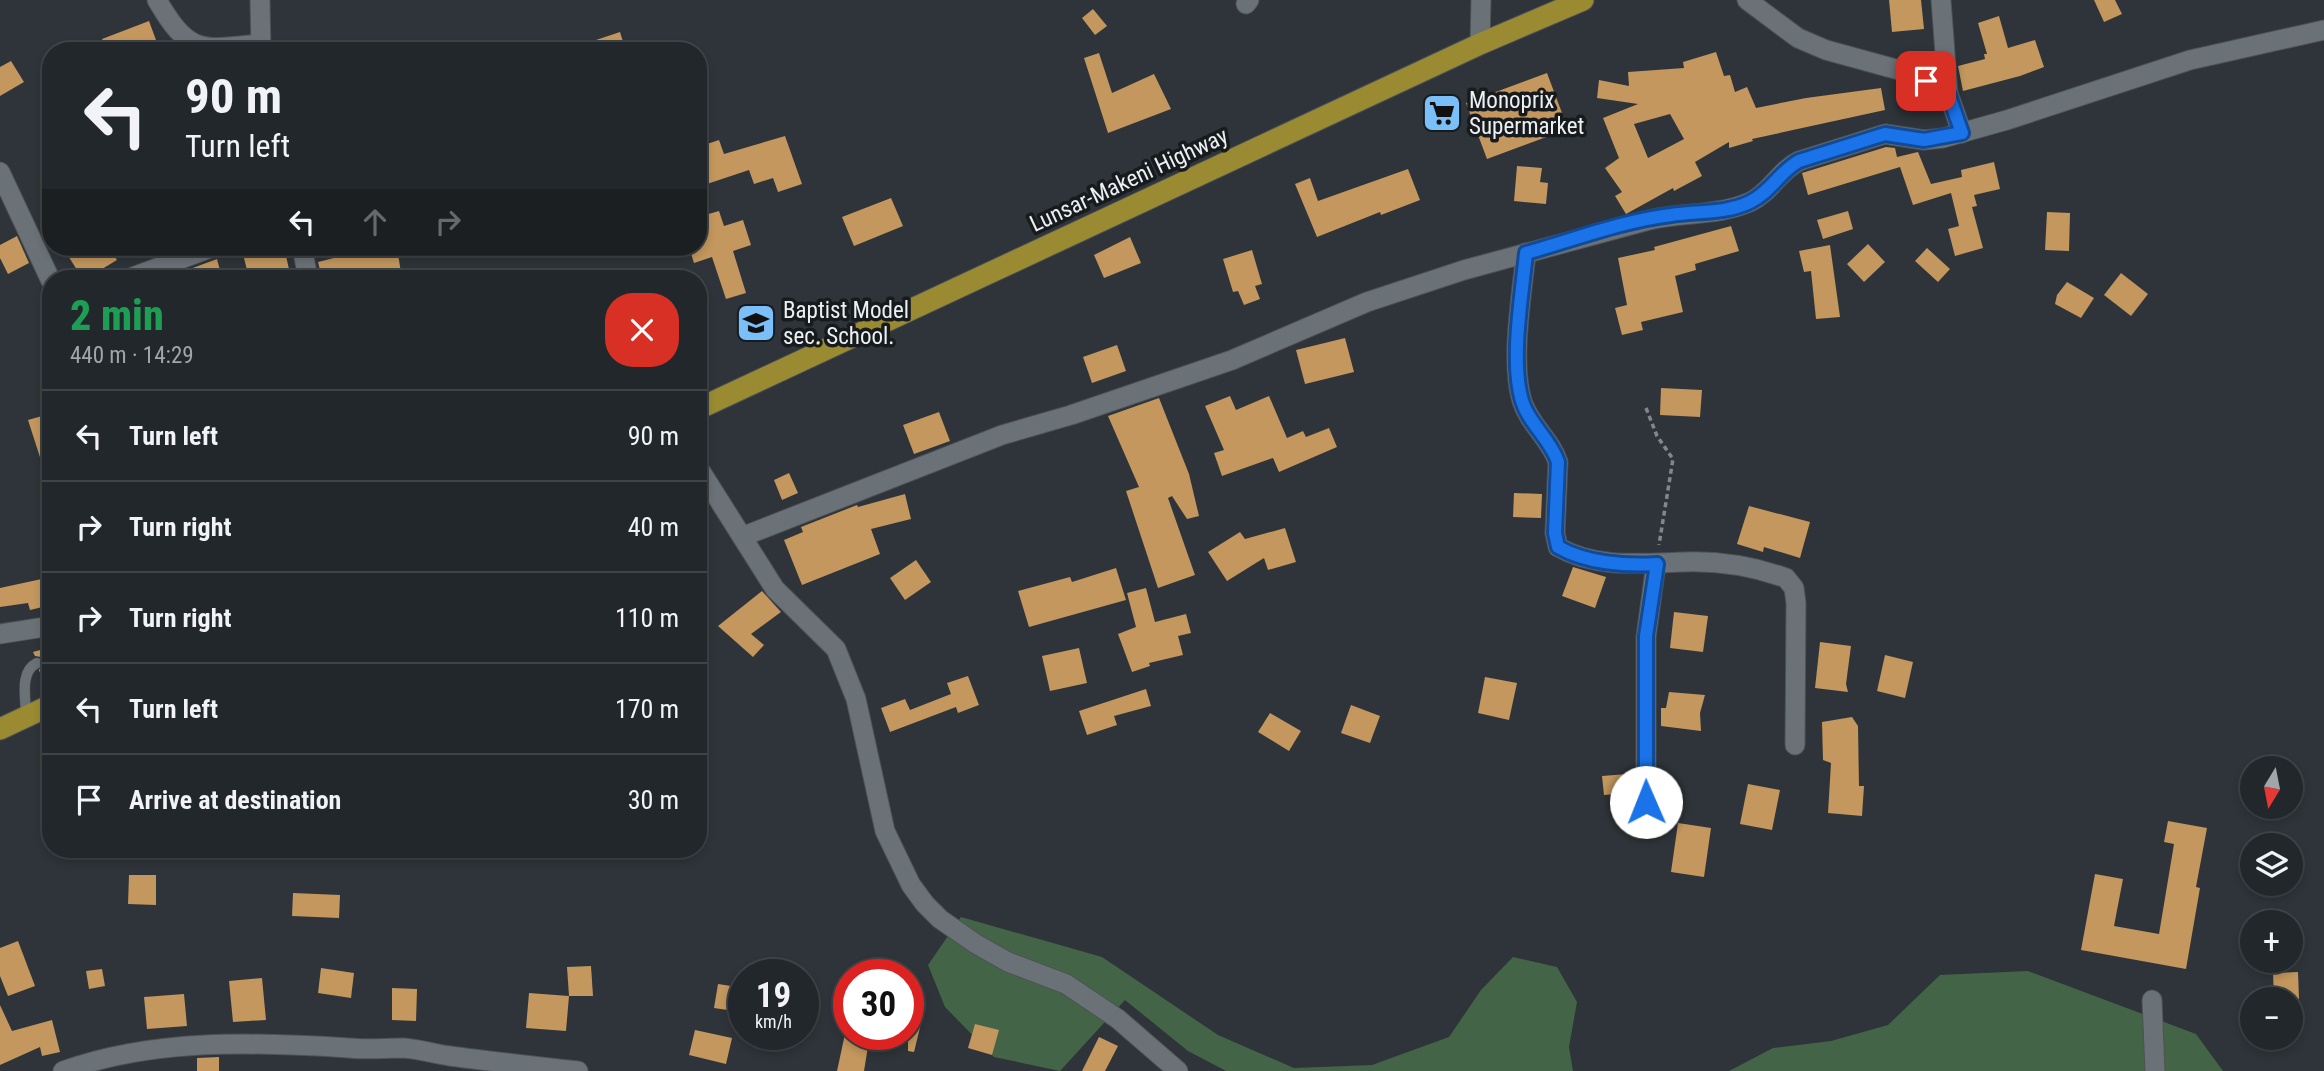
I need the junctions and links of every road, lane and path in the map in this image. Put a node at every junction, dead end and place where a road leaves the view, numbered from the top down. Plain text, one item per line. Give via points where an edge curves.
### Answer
1 (157, 0) edge
2 (260, 0) edge
3 (1481, 0) edge
4 (1583, 0) edge
5 (1748, 0) edge
6 (1941, 0) edge
7 (2324, 30) edge
8 (189, 42) edge
9 (261, 42) edge
10 (1480, 44) junction
11 (1948, 93) junction
12 (1962, 133) junction
13 (0, 172) edge
14 (1526, 253) junction
15 (189, 256) edge
16 (46, 270) edge
17 (151, 270) edge
18 (707, 404) edge
19 (1646, 408) dead end
20 (707, 480) edge
21 (744, 536) junction
22 (1657, 564) junction
23 (42, 627) edge
24 (0, 634) edge
25 (37, 663) dead end
26 (42, 709) edge
27 (26, 716) junction
28 (0, 729) edge
29 (1795, 745) dead end
30 (1646, 802) dead end
31 (2152, 1000) dead end
32 (1173, 1069) edge
33 (64, 1071) edge
34 (578, 1071) edge
35 (2155, 1071) edge

1 - 8 street
2 - 9 street
3 - 10 street
4 - 10 main road, Lunsar-Makeni Highway
5 - 11 street via 1798,38 1899,70
6 - 11 street
7 - 12 street via 2190,60
10 - 18 main road, Lunsar-Makeni Highway
11 - 12 street
12 - 14 street via 1924,140 1885,134 1799,161 1751,202 1728,210 1671,215
13 - 16 street
14 - 21 street via 1367,302 1232,360 1002,435
14 - 22 street via 1518,329 1519,382 1529,416 1558,462 1558,547 1619,564
15 - 17 street
19 - 22 path via 1673,459
20 - 21 street
21 - 32 street via 775,589 835,649 856,699 885,831 925,904 976,944 1066,984 1118,1019
22 - 29 street via 1733,566 1786,578 1794,588
22 - 30 street via 1646,636
23 - 24 street
25 - 27 lane via 25,674
26 - 27 main road
27 - 28 main road
31 - 35 street
33 - 34 street via 94,1060 150,1050 271,1044 405,1048

